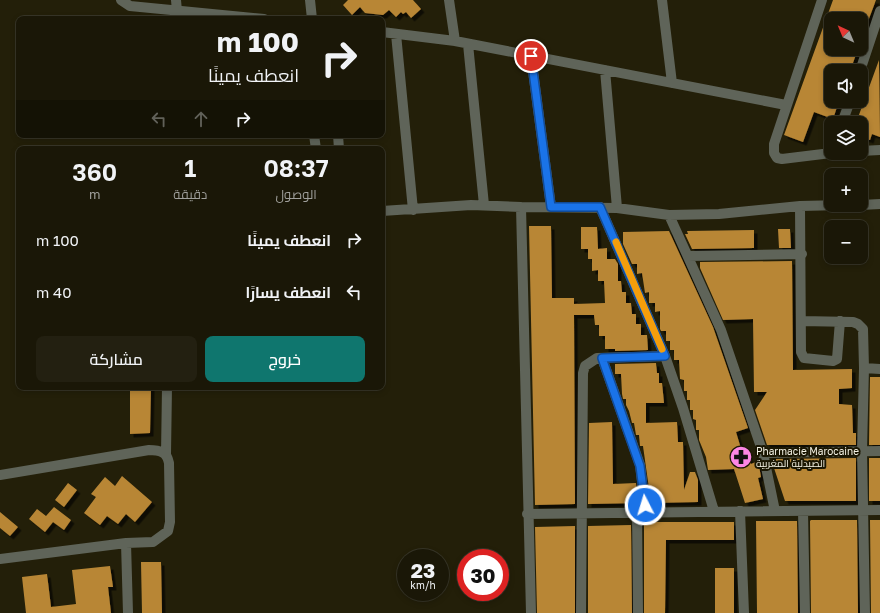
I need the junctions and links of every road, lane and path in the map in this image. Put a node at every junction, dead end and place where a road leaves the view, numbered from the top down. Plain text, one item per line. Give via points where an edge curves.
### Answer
1 (121, 0) edge
2 (176, 0) edge
3 (310, 0) edge
4 (449, 0) edge
5 (662, 0) edge
6 (822, 0) edge
7 (880, 11) edge
8 (177, 12) junction
9 (227, 16) edge
10 (312, 16) edge
11 (385, 32) edge
12 (396, 34) junction
13 (456, 41) junction
14 (468, 44) junction
15 (531, 56) junction
16 (862, 64) edge
17 (605, 70) junction
18 (672, 83) junction
19 (786, 105) junction
20 (880, 150) edge
21 (868, 151) edge
22 (824, 154) edge
23 (484, 204) junction
24 (868, 204) edge
25 (880, 204) edge
26 (824, 205) edge
27 (800, 206) junction
28 (521, 207) junction
29 (551, 207) junction
30 (600, 207) junction
31 (617, 208) junction
32 (413, 210) junction
33 (385, 211) edge
34 (669, 214) junction
35 (802, 254) junction
36 (688, 256) junction
37 (802, 321) junction
38 (840, 321) junction
39 (665, 356) junction
40 (602, 358) junction
41 (864, 368) junction
42 (880, 369) edge
43 (166, 390) edge
44 (862, 451) junction
45 (880, 451) edge
46 (763, 453) junction
47 (166, 454) junction
48 (0, 474) edge
49 (864, 510) junction
50 (880, 510) edge
51 (714, 511) junction
52 (740, 511) junction
53 (803, 511) junction
54 (775, 512) junction
55 (582, 513) junction
56 (642, 513) junction
57 (527, 514) junction
58 (126, 543) junction
59 (0, 559) edge
60 (128, 613) edge
61 (531, 613) edge
62 (581, 613) edge
63 (638, 613) edge
64 (744, 613) edge
65 (805, 613) edge
66 (866, 613) edge

1 - 8 street via 130,6
2 - 8 street
3 - 10 street
4 - 13 street
5 - 18 street
6 - 19 street
7 - 16 street
8 - 9 street
11 - 12 street
12 - 13 street
12 - 32 street
13 - 14 street
14 - 15 street
14 - 23 street
15 - 17 street
15 - 29 street
17 - 18 street
17 - 31 street
18 - 19 street
19 - 22 street via 774,144 776,156 782,159
20 - 21 street
23 - 28 street
23 - 32 street
24 - 25 street
26 - 27 street
27 - 34 street via 719,214
27 - 35 street
28 - 29 street
28 - 57 street
29 - 30 street
30 - 31 street
30 - 39 street
31 - 34 street
32 - 33 street
34 - 36 street
35 - 36 street
35 - 37 street
36 - 46 street via 721,330
37 - 38 street
37 - 38 street via 803,357 833,361 837,359
38 - 41 street via 856,322 863,329
39 - 40 street
39 - 51 street
40 - 55 street via 588,362 583,373
40 - 56 street via 640,466
41 - 42 street
41 - 44 street
43 - 47 street
44 - 45 street
44 - 46 street
44 - 49 street
46 - 54 street
47 - 48 street via 160,450 149,450
47 - 58 street via 169,463 168,531 153,542
49 - 50 street
49 - 53 street
49 - 66 street
51 - 52 street
51 - 56 street
52 - 54 street
52 - 64 street
53 - 54 street
53 - 65 street
55 - 56 street
55 - 57 street
55 - 62 street
56 - 63 street
57 - 61 street
58 - 59 street
58 - 60 street

